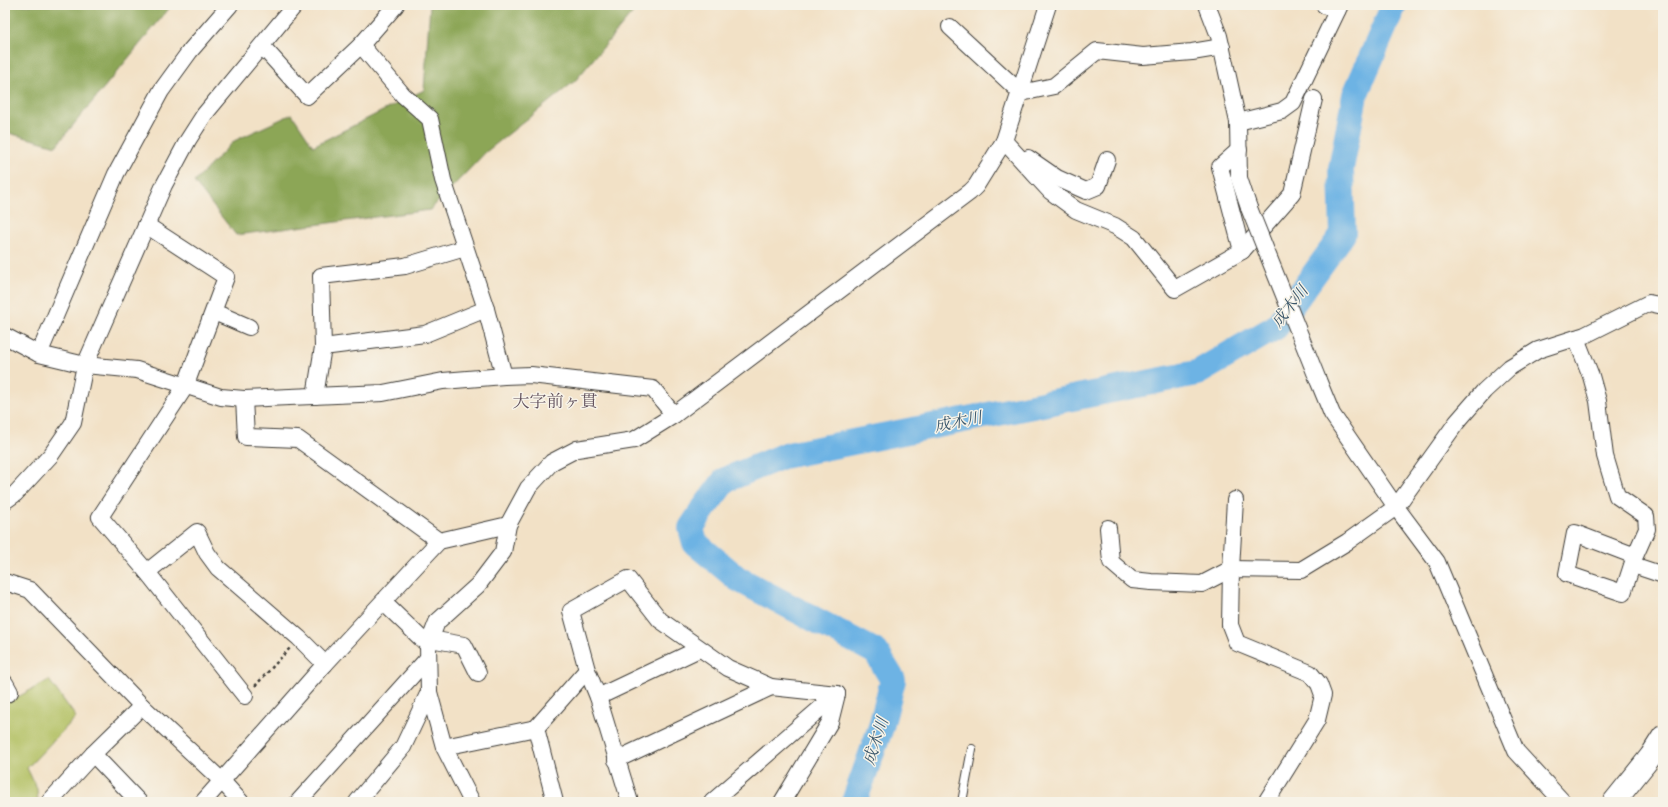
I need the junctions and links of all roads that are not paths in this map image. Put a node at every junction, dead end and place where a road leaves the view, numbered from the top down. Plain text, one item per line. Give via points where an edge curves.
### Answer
1 (230, 5) edge
2 (295, 5) edge
3 (396, 5) edge
4 (1207, 5) edge
5 (1045, 7) edge
6 (1333, 7) edge
7 (950, 27) dead end
8 (361, 45) junction
9 (262, 46) junction
10 (1222, 47) junction
11 (1021, 93) junction
12 (1314, 100) dead end
13 (1238, 122) junction
14 (1004, 141) junction
15 (1238, 150) junction
16 (1107, 160) dead end
17 (146, 225) junction
18 (465, 248) junction
19 (1242, 251) junction
20 (1663, 306) edge
21 (486, 309) junction
22 (214, 312) junction
23 (249, 327) dead end
24 (5, 336) edge
25 (1576, 338) junction
26 (323, 347) junction
27 (39, 354) junction
28 (85, 365) junction
29 (504, 376) junction
30 (185, 387) junction
31 (315, 396) junction
32 (244, 399) junction
33 (674, 415) junction
34 (1236, 500) dead end
35 (5, 501) edge
36 (1396, 507) junction
37 (508, 525) junction
38 (1108, 528) dead end
39 (438, 541) junction
40 (1231, 569) junction
41 (147, 572) junction
42 (1663, 575) edge
43 (5, 582) edge
44 (383, 602) junction
45 (429, 647) junction
46 (699, 649) junction
47 (325, 664) junction
48 (587, 670) junction
49 (478, 673) dead end
50 (5, 683) edge
51 (771, 687) junction
52 (429, 692) junction
53 (837, 694) junction
54 (5, 695) edge
55 (245, 696) road end
56 (598, 697) junction
57 (142, 706) junction
58 (536, 728) junction
59 (1663, 737) edge
60 (444, 747) junction
61 (972, 749) dead end
62 (93, 754) junction
63 (616, 760) junction
64 (222, 781) junction
65 (51, 802) edge
66 (139, 802) edge
67 (203, 802) edge
68 (241, 802) edge
69 (298, 802) edge
70 (357, 802) edge
71 (472, 802) edge
72 (555, 802) edge
73 (630, 802) edge
74 (712, 802) edge
75 (782, 802) edge
76 (962, 802) edge
77 (1266, 802) edge
78 (1563, 802) edge
79 (1614, 802) edge

1 - 27 street via 190,51 161,91 116,174
2 - 9 street
3 - 8 street
4 - 10 street
5 - 11 street
6 - 13 street via 1293,103 1282,111
7 - 11 street
8 - 9 street via 307,96
8 - 18 street via 403,95 430,119 443,180
9 - 17 street via 204,115 164,185
10 - 11 street via 1143,56 1097,51 1054,86
10 - 13 street
11 - 14 street
12 - 19 street via 1292,194
13 - 15 street
14 - 16 street via 1057,178 1086,191 1098,186
14 - 19 street via 1050,191 1076,210 1115,226 1134,238 1175,289
14 - 33 street via 970,192
15 - 19 street via 1220,167
15 - 36 street, bridge via 1239,178 1249,208 1332,414
17 - 22 street via 226,277
17 - 28 street
18 - 21 street
18 - 26 street via 405,266 321,276
20 - 25 street via 1649,302
21 - 26 street via 425,334
21 - 29 street
22 - 23 street
22 - 30 street
24 - 27 street
25 - 36 street via 1538,350 1510,366 1457,422
25 - 42 street via 1598,401 1605,456 1617,496 1646,516 1647,529 1634,561
26 - 31 street
27 - 28 street
28 - 30 street via 137,370
28 - 35 street via 73,423 51,455 15,494
29 - 31 street via 443,381 382,393
29 - 33 street via 531,375 653,389
30 - 32 street via 221,397
30 - 41 street via 100,518
31 - 32 street
32 - 39 street via 246,437 298,439
33 - 37 street via 634,440 576,449 552,462 528,488
34 - 40 street
36 - 40 street via 1347,542 1301,570
36 - 78 street via 1437,562 1516,751
37 - 39 street
37 - 45 street via 503,552 478,586 438,622
38 - 40 street via 1111,562 1132,580 1202,584
39 - 44 street
40 - 77 street via 1230,625 1236,643 1310,673 1319,684 1323,696 1317,720
41 - 47 street via 197,532 218,568
41 - 55 street
43 - 57 street via 30,590
44 - 45 street
44 - 47 street
45 - 49 street via 464,645
45 - 52 street
45 - 69 street
46 - 48 street via 660,620 628,579 571,611
46 - 51 street via 728,668
46 - 56 street
47 - 64 street
48 - 56 street
48 - 58 street
50 - 54 street via 10,692
51 - 53 street
51 - 63 street
52 - 60 street
52 - 70 street via 403,747
53 - 74 street
53 - 75 street via 830,722
56 - 63 street
57 - 62 street
57 - 64 street
58 - 60 street
58 - 72 street
59 - 79 main road
60 - 71 street
61 - 76 lane
62 - 65 street
62 - 66 street
63 - 73 street
64 - 67 street
64 - 68 street

